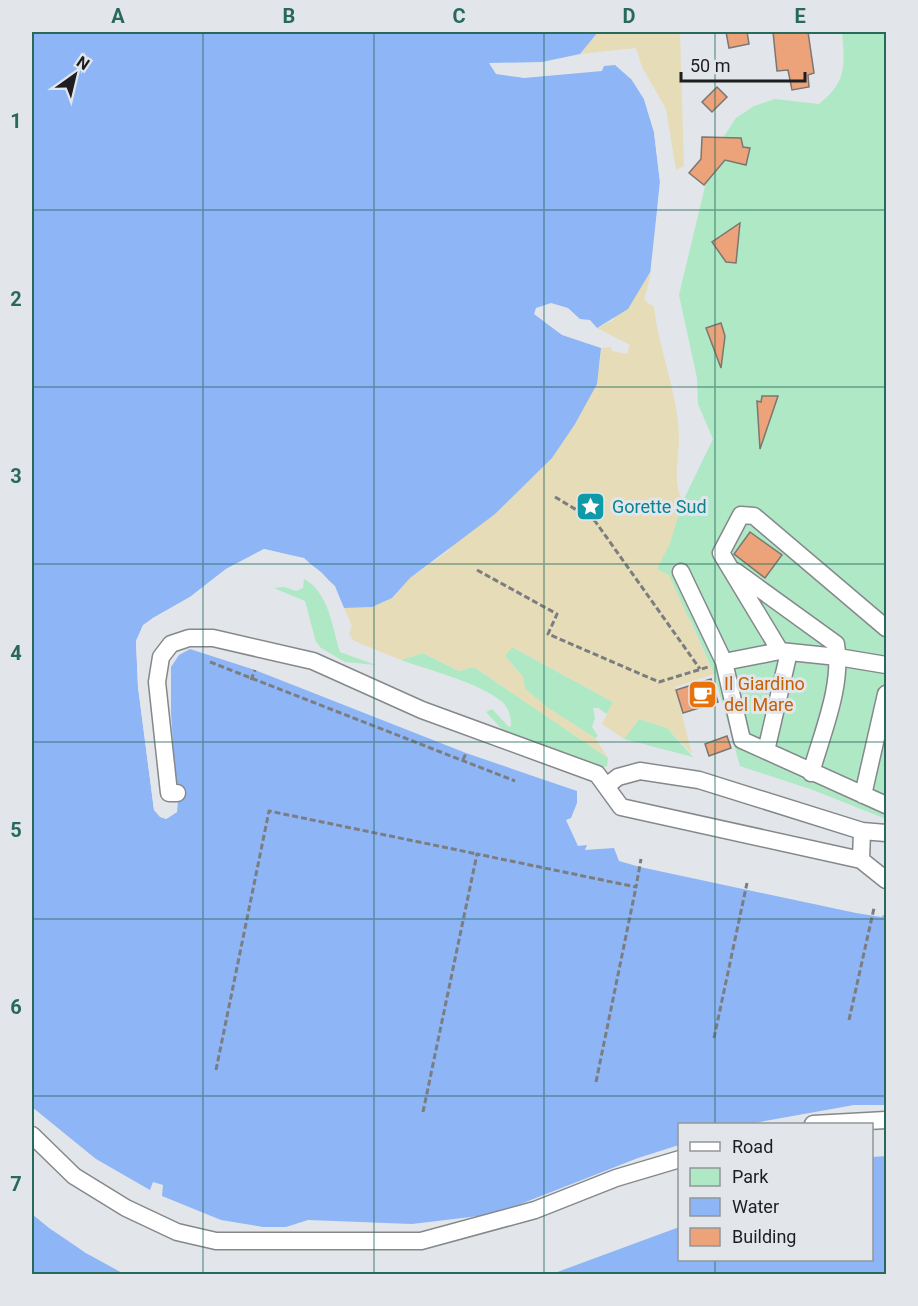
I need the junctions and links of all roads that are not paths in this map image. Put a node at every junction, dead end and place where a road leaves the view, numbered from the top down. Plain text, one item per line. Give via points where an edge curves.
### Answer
1 (730, 567) junction
2 (681, 572) dead end
3 (886, 628) edge
4 (785, 652) junction
5 (838, 657) junction
6 (724, 662) junction
7 (886, 665) edge
8 (886, 694) edge
9 (766, 751) junction
10 (811, 773) junction
11 (608, 785) junction
12 (177, 793) dead end
13 (863, 795) junction
14 (886, 805) edge
15 (861, 831) junction
16 (886, 833) edge
17 (861, 860) junction
18 (886, 880) edge
19 (886, 1120) edge
20 (842, 1123) edge
21 (32, 1135) edge
22 (678, 1160) edge

1 - 3 lane via 722,553 741,515 754,516
1 - 4 lane
1 - 5 lane via 836,644
2 - 6 lane
4 - 5 lane
4 - 6 lane
4 - 9 lane
5 - 7 lane
5 - 10 lane via 834,690
6 - 9 lane via 742,740
8 - 13 lane
9 - 10 lane
10 - 13 lane
11 - 12 lane via 597,774 422,710 314,661 213,638 189,638 171,644 161,657 157,682 169,793
11 - 15 lane via 618,777 640,771 699,780
11 - 17 lane via 611,797 621,807
13 - 14 lane
15 - 16 lane
15 - 17 lane
17 - 18 lane
19 - 20 lane
21 - 22 lane via 74,1176 126,1208 177,1232 216,1241 421,1241 535,1210 616,1178

